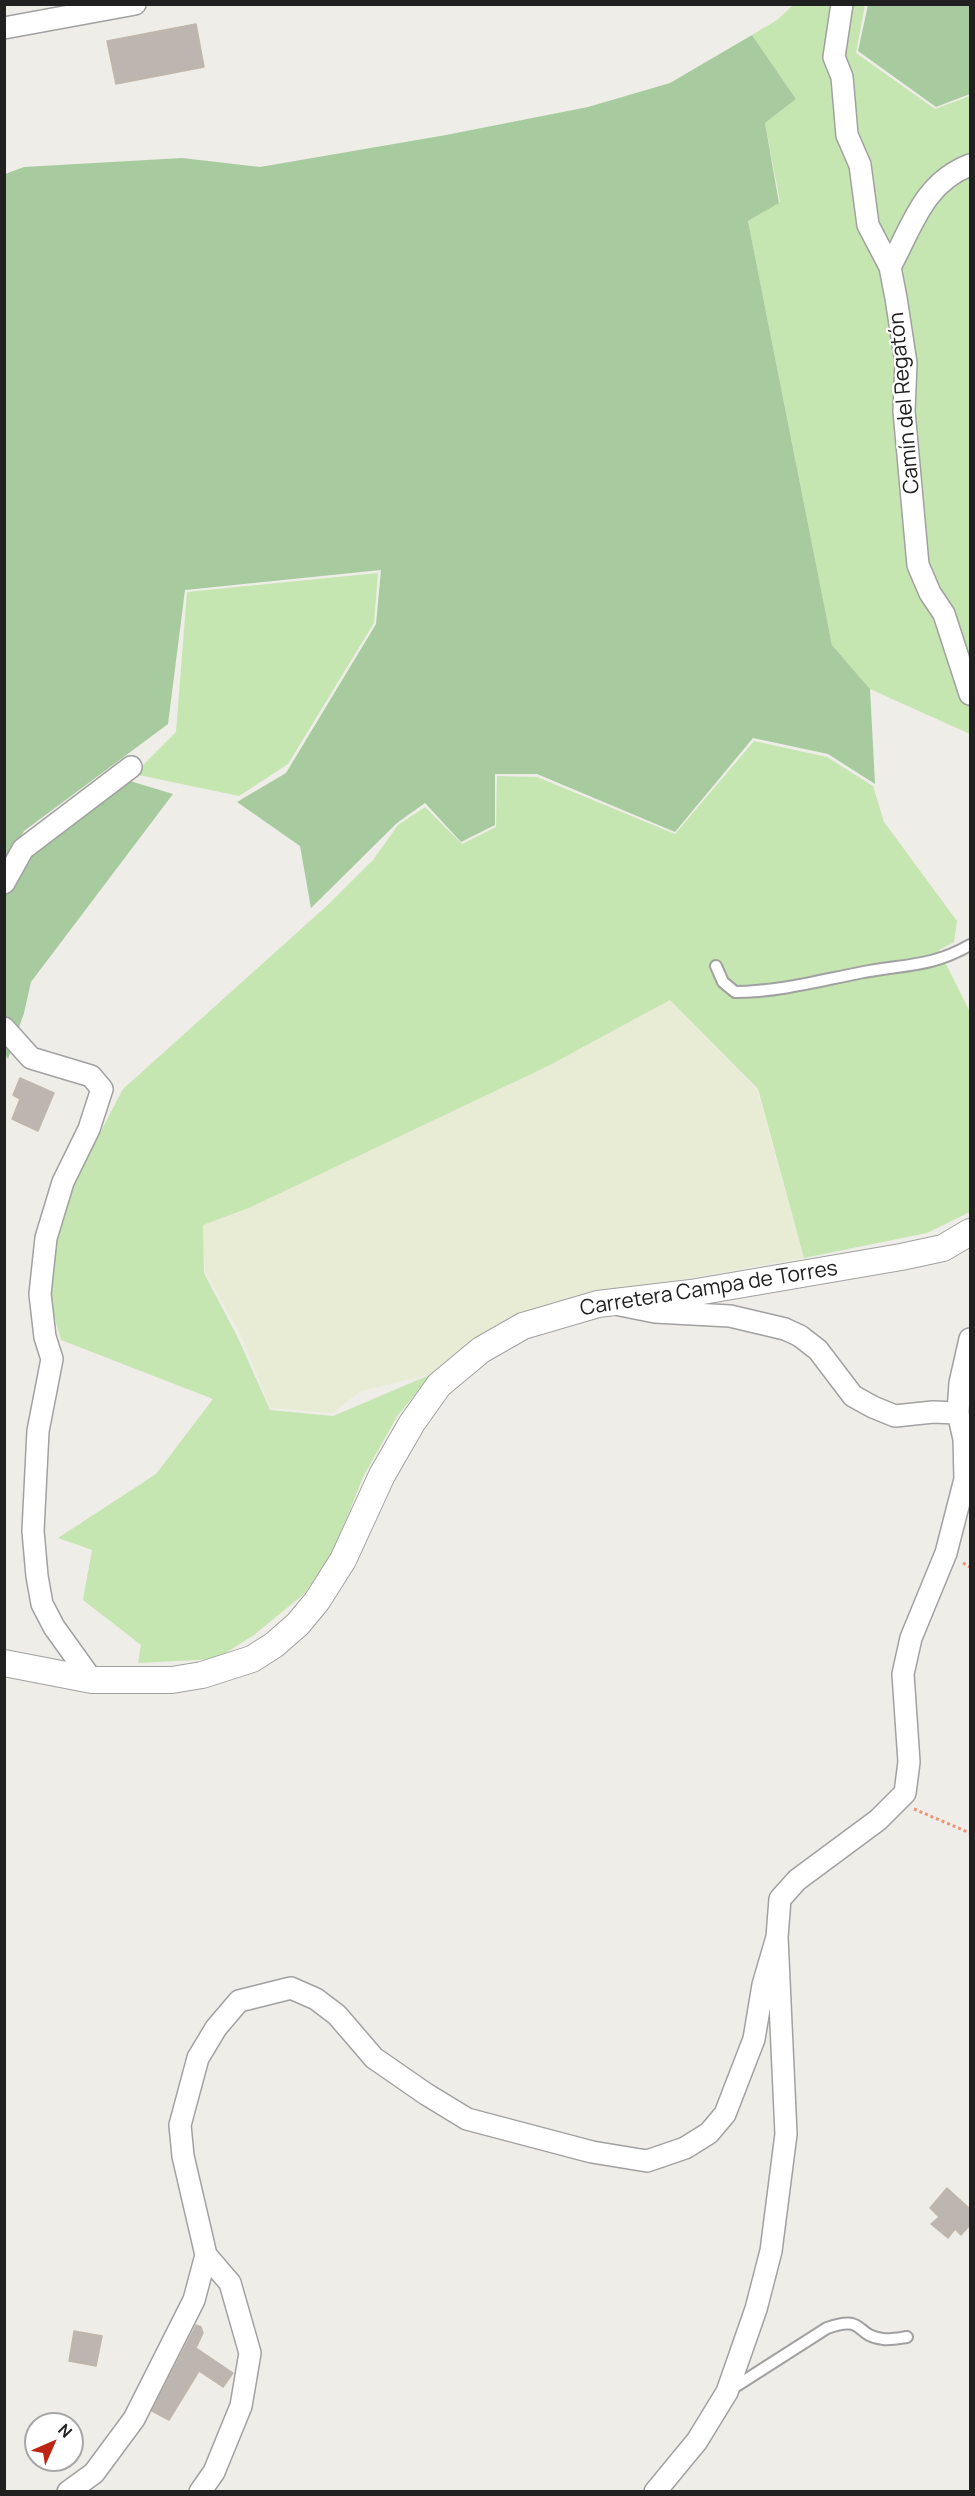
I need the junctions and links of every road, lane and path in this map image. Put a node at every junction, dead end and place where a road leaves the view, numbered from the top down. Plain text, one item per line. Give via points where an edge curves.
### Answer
1 (135, 4) edge
2 (842, 4) edge
3 (4, 28) edge
4 (970, 165) edge
5 (890, 267) junction
6 (970, 694) edge
7 (131, 767) dead end
8 (4, 883) edge
9 (970, 945) edge
10 (716, 966) dead end
11 (4, 1028) edge
12 (970, 1232) edge
13 (612, 1303) junction
14 (970, 1338) edge
15 (958, 1413) junction
16 (4, 1663) edge
17 (92, 1680) junction
18 (897, 1801) junction
19 (970, 1833) edge
20 (777, 1937) junction
21 (206, 2255) junction
22 (907, 2337) dead end
23 (727, 2392) junction
24 (68, 2492) edge
25 (200, 2492) edge
26 (655, 2492) edge

1 - 3 street
2 - 5 street, Camín del Regatón via 834,57 842,77 847,135 860,165 868,225
4 - 5 street via 953,172 933,190 913,217
5 - 6 street, Camín del Regatón via 906,363 904,411 918,565 944,614
7 - 8 street via 23,849
9 - 10 lane via 914,967 863,972 774,990 735,992 723,982
11 - 17 street via 31,1058 90,1076 102,1089 89,1129 63,1182 46,1238 40,1294 52,1359 38,1431 33,1531 42,1604
12 - 13 street, Carretera Campa de Torres via 943,1248 900,1257
13 - 15 street via 655,1312 730,1316 785,1329 818,1350 853,1396 873,1407 895,1416
13 - 17 street, Carretera Campa de Torres via 523,1326 481,1350 439,1385 382,1475 344,1560 318,1601 274,1645 252,1659 202,1675 172,1680
14 - 15 street
15 - 18 street via 964,1439 965,1479 946,1553 911,1638 903,1674 909,1762 905,1793
16 - 17 street, Carretera Campa de Torres
18 - 19 path
18 - 20 street via 878,1820 797,1880 780,1899
20 - 21 street via 763,1985 754,2039 725,2114 709,2133 685,2148 647,2161 592,2152 467,2119 374,2058 337,2015 316,1999 291,1988 239,2001 198,2058 180,2125 183,2156
20 - 23 street via 786,2134 771,2251
21 - 24 street via 194,2300 134,2419 94,2473
21 - 25 street via 230,2283 250,2353 241,2406 214,2472
22 - 23 lane via 883,2339 851,2322 843,2322 827,2328
23 - 26 street via 697,2441

